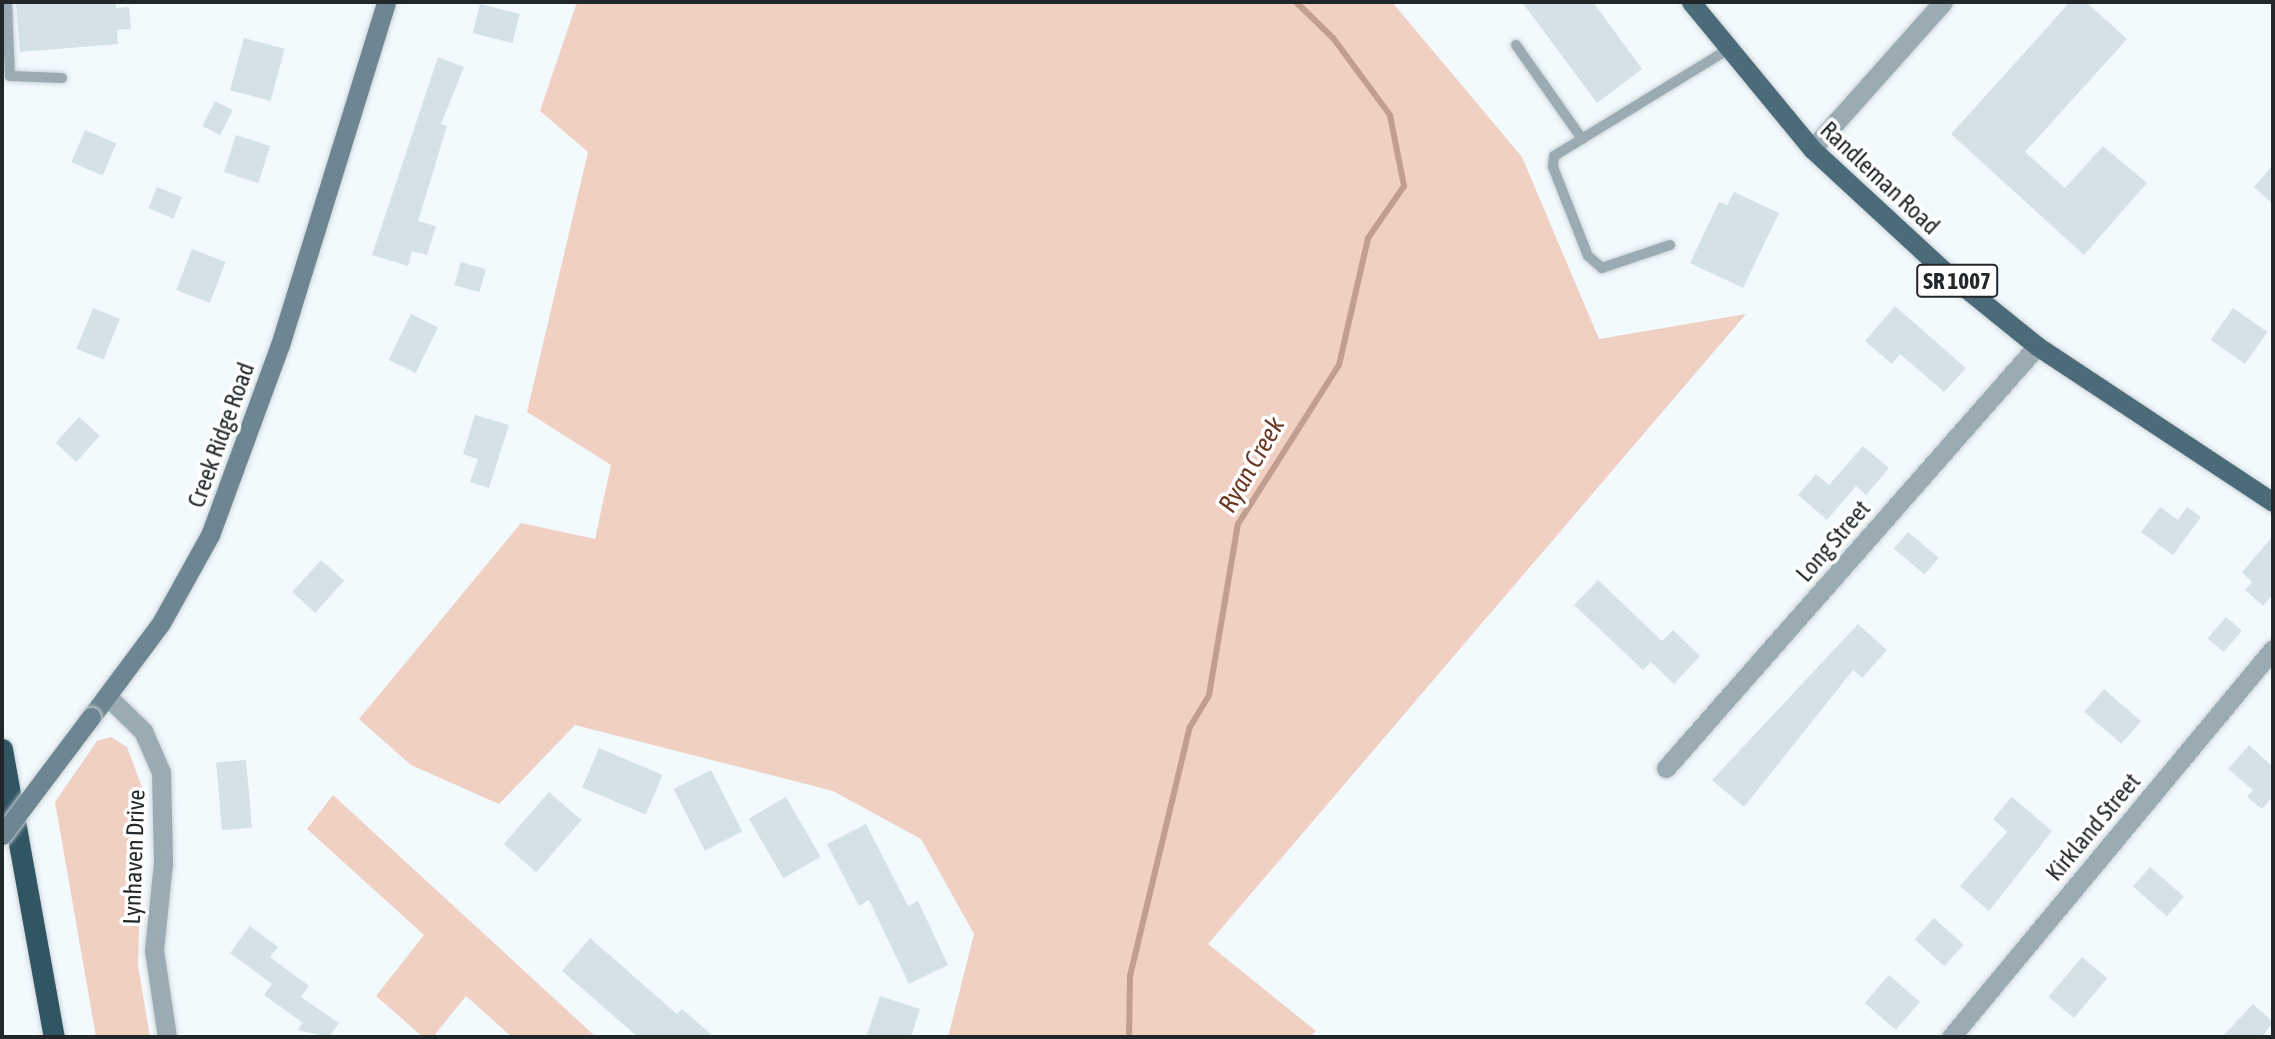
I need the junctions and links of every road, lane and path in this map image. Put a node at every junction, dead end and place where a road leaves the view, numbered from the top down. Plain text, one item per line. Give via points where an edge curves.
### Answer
1 (8, 2) edge
2 (386, 2) edge
3 (1691, 2) edge
4 (1943, 2) edge
5 (1516, 45) dead end
6 (1727, 50) junction
7 (62, 78) dead end
8 (1582, 139) junction
9 (1812, 149) junction
10 (1670, 245) dead end
11 (2037, 346) junction
12 (2273, 502) edge
13 (2273, 649) edge
14 (107, 696) junction
15 (2, 749) edge
16 (1666, 768) dead end
17 (2, 835) edge
18 (54, 1037) edge
19 (167, 1037) edge
20 (1952, 1037) edge

1 - 7 lane via 10,76 15,81
2 - 14 main road, Creek Ridge Road via 280,345 211,535 161,623
3 - 6 main road, Randleman Road / SR 1007
4 - 9 street
5 - 8 lane
6 - 8 lane
6 - 9 main road, Randleman Road / SR 1007
8 - 10 lane via 1554,156 1553,167 1588,256 1602,268
9 - 11 main road, Randleman Road / SR 1007
11 - 12 main road, Randleman Road / SR 1007
11 - 16 street, Long Street
13 - 20 street, Kirkland Street
14 - 17 main road, Creek Ridge Road, bridge
14 - 19 street, Lynhaven Drive via 143,731 161,772 163,863 154,950
15 - 18 highway

